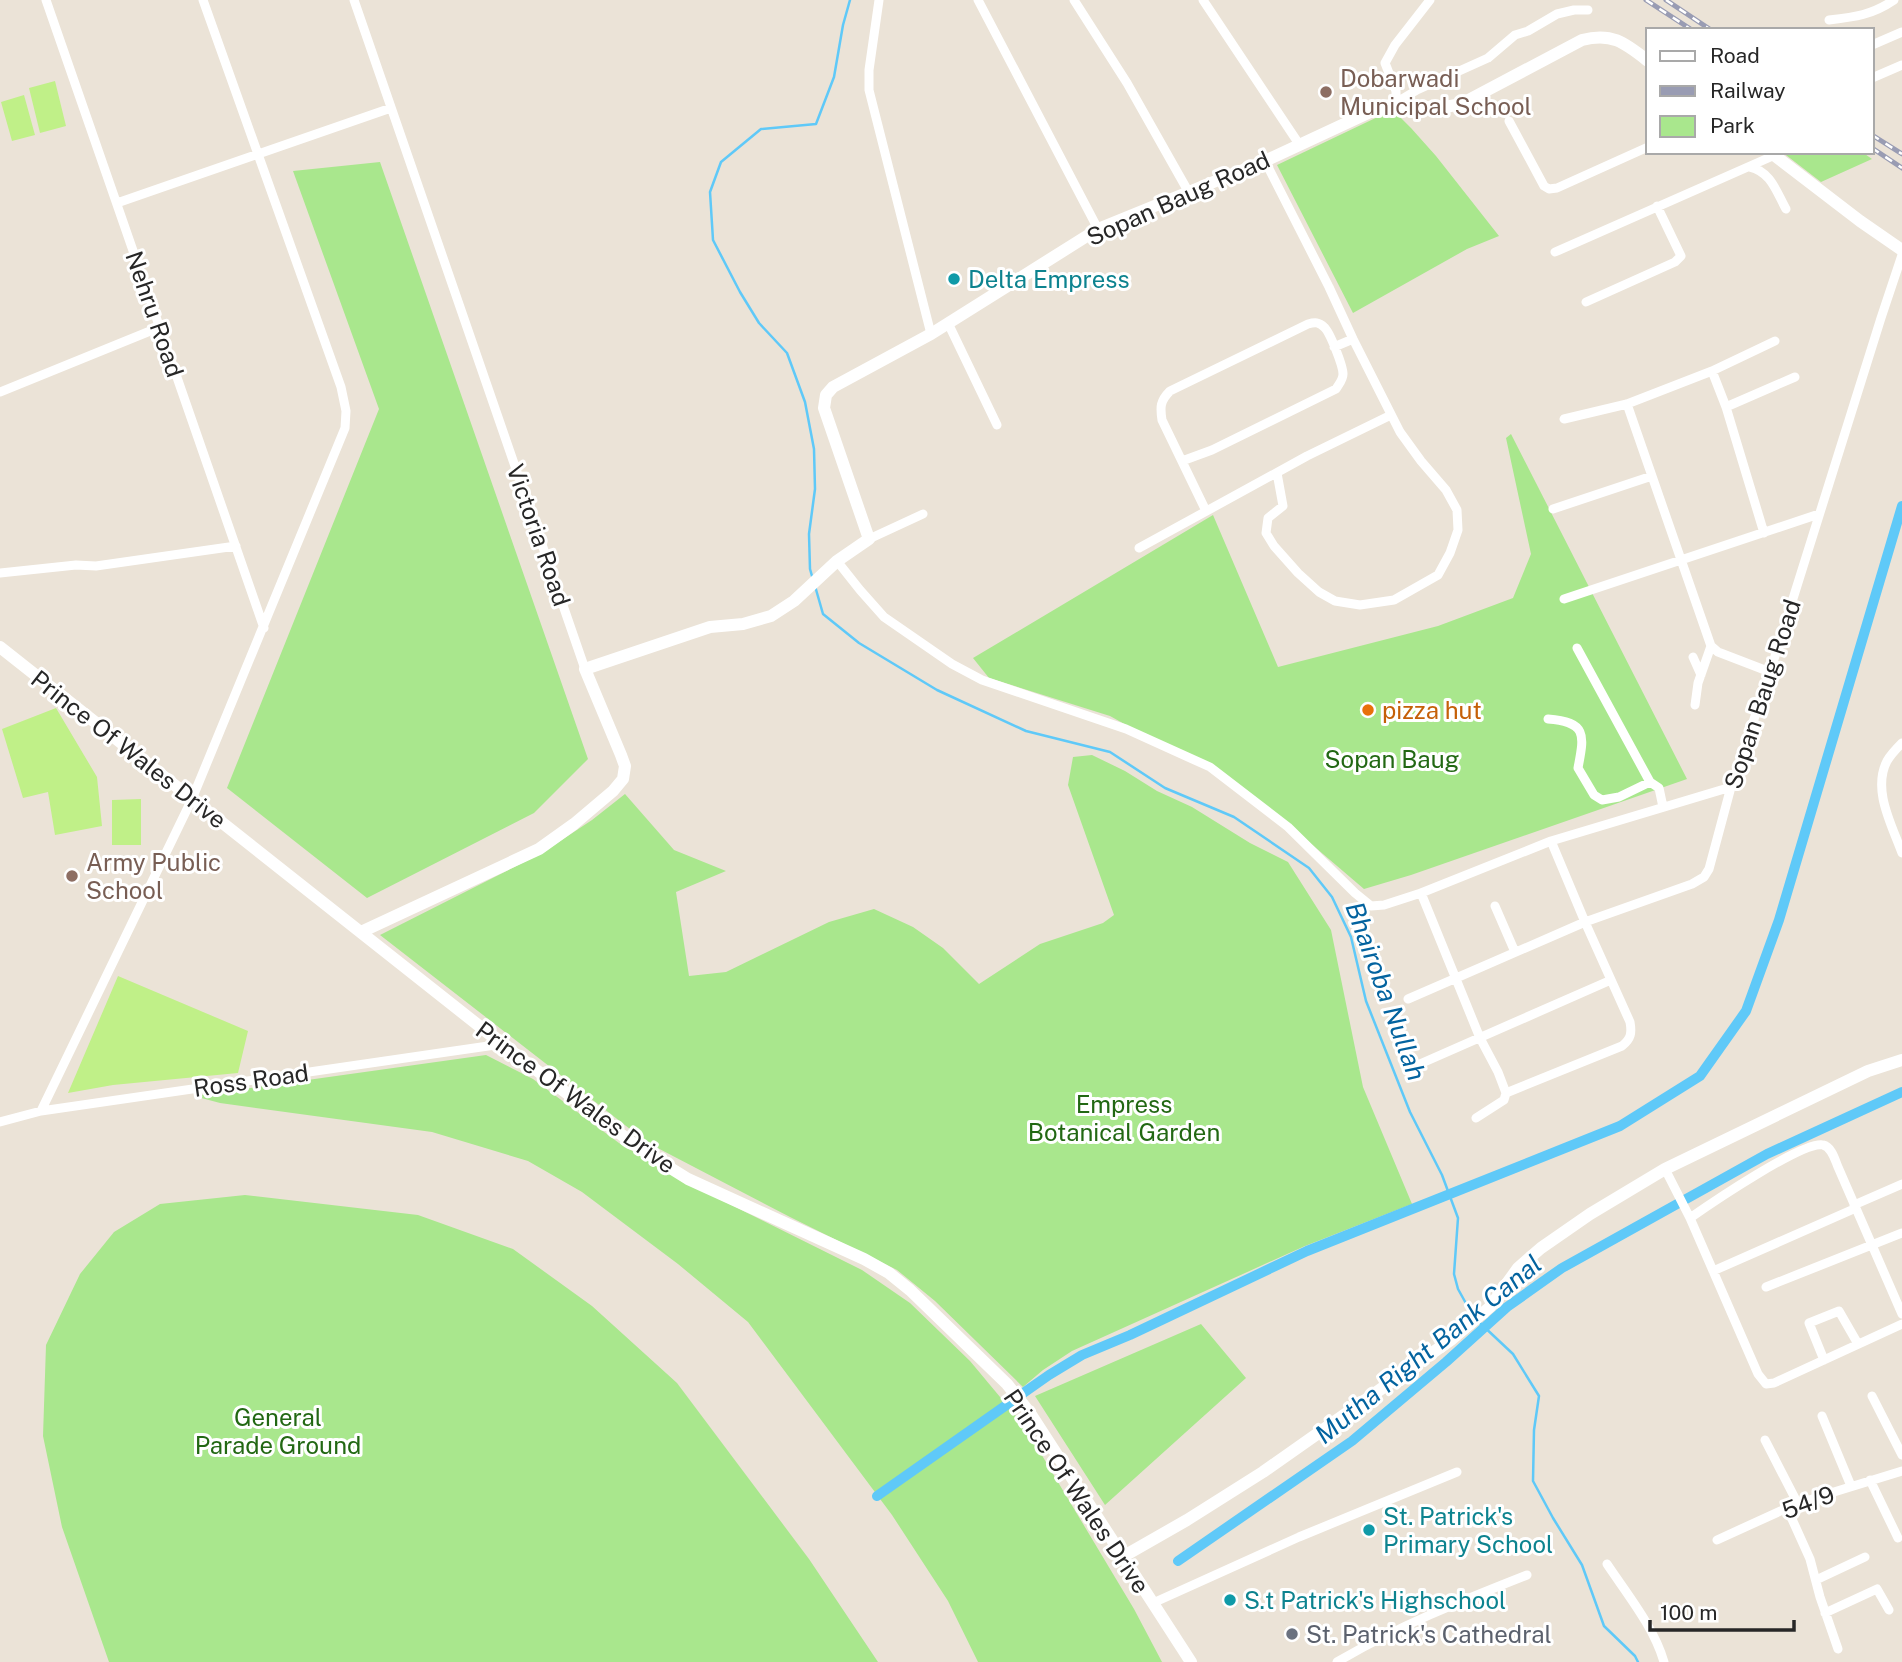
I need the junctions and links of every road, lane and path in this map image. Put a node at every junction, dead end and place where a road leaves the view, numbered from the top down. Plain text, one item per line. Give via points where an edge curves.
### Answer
1 (46, 0) edge
2 (203, 0) edge
3 (354, 0) edge
4 (879, 0) edge
5 (978, 0) edge
6 (1074, 0) edge
7 (1203, 0) edge
8 (1430, 0) edge
9 (1894, 0) edge
10 (1588, 10) dead end
11 (1829, 20) dead end
12 (1902, 32) edge
13 (1874, 44) edge
14 (1646, 60) edge
15 (1902, 65) edge
16 (1874, 77) edge
17 (1394, 103) junction
18 (391, 108) junction
19 (1509, 121) dead end
20 (1299, 144) junction
21 (1646, 148) edge
22 (1773, 154) edge
23 (257, 155) junction
24 (1265, 160) junction
25 (1750, 167) junction
26 (1188, 191) junction
27 (117, 203) junction
28 (1657, 206) junction
29 (1786, 209) dead end
30 (1098, 229) junction
31 (1902, 250) edge
32 (1555, 252) dead end
33 (1902, 255) edge
34 (1586, 302) dead end
35 (948, 323) junction
36 (160, 327) junction
37 (931, 334) junction
38 (1353, 339) junction
39 (1775, 341) dead end
40 (1334, 347) junction
41 (1712, 371) junction
42 (1796, 377) dead end
43 (0, 392) edge
44 (1627, 404) junction
45 (1726, 407) junction
46 (1391, 415) junction
47 (1564, 419) dead end
48 (997, 425) dead end
49 (1182, 461) junction
50 (1278, 473) junction
51 (1652, 476) junction
52 (1553, 509) dead end
53 (1206, 511) junction
54 (923, 514) dead end
55 (1819, 514) junction
56 (1764, 533) junction
57 (869, 539) junction
58 (236, 546) junction
59 (1139, 548) dead end
60 (1680, 561) junction
61 (833, 565) junction
62 (0, 573) edge
63 (1564, 598) dead end
64 (264, 628) junction
65 (1711, 646) junction
66 (0, 647) edge
67 (1577, 648) dead end
68 (1693, 657) dead end
69 (585, 669) junction
70 (1770, 672) junction
71 (1701, 675) junction
72 (1695, 705) dead end
73 (1548, 719) dead end
74 (1902, 743) edge
75 (1650, 782) junction
76 (1731, 787) junction
77 (192, 799) junction
78 (1663, 807) junction
79 (1551, 841) junction
80 (1902, 853) edge
81 (1421, 893) junction
82 (1495, 906) dead end
83 (1585, 922) junction
84 (361, 932) junction
85 (1515, 952) junction
86 (1456, 978) junction
87 (1611, 980) junction
88 (1408, 999) dead end
89 (1480, 1038) junction
90 (502, 1044) junction
91 (1902, 1060) edge
92 (1413, 1067) dead end
93 (1506, 1094) junction
94 (41, 1111) junction
95 (1476, 1118) dead end
96 (0, 1122) edge
97 (1668, 1174) junction
98 (1902, 1184) edge
99 (1855, 1206) junction
100 (1688, 1214) junction
101 (1902, 1233) edge
102 (1871, 1245) junction
103 (1713, 1271) junction
104 (1766, 1287) dead end
105 (1902, 1314) edge
106 (1902, 1324) edge
107 (1858, 1345) junction
108 (1824, 1360) junction
109 (1872, 1396) dead end
110 (1822, 1416) dead end
111 (1765, 1440) dead end
112 (1902, 1455) edge
113 (1902, 1471) edge
114 (1457, 1472) dead end
115 (1870, 1480) junction
116 (1851, 1486) junction
117 (1798, 1504) junction
118 (1787, 1508) junction
119 (1898, 1538) dead end
120 (1717, 1539) dead end
121 (1124, 1556) junction
122 (1865, 1558) dead end
123 (1607, 1564) dead end
124 (1527, 1575) dead end
125 (1816, 1580) junction
126 (1153, 1603) junction
127 (1889, 1610) dead end
128 (1825, 1613) junction
129 (1838, 1649) dead end
130 (1191, 1662) edge
131 (1337, 1662) edge
132 (1664, 1662) edge

1 - 27 street, Nehru Road
2 - 23 street
3 - 18 street, Victoria Road
4 - 37 street via 869,90
5 - 30 street
6 - 26 street
7 - 20 street
8 - 17 street via 1385,63 1396,91
9 - 11 street via 1860,17
10 - 17 street via 1557,14 1515,35 1488,58
12 - 13 street
14 - 17 street, Sopan Baug Road via 1614,38 1597,36 1461,104 1440,108
15 - 16 street
17 - 20 street, Sopan Baug Road
18 - 23 street
18 - 69 street, Victoria Road
19 - 21 street via 1549,189
20 - 24 street, Sopan Baug Road
22 - 25 street
22 - 31 street
23 - 27 street
23 - 64 street via 341,387 345,411 345,428
24 - 26 street, Sopan Baug Road
24 - 38 street
25 - 28 street
25 - 29 street via 1768,176
26 - 30 street, Sopan Baug Road
27 - 36 street, Nehru Road
28 - 32 street
28 - 34 street via 1681,256
30 - 35 street, Sopan Baug Road
33 - 55 street, Sopan Baug Road
35 - 37 street, Sopan Baug Road
35 - 48 street
36 - 43 street
36 - 58 street, Nehru Road
37 - 57 street, Sopan Baug Road via 833,387 824,402
38 - 40 street
38 - 46 street
39 - 41 street
40 - 49 street via 1343,372 1336,389
40 - 49 street via 1327,331 1315,322 1170,391 1160,407 1162,420
41 - 44 street
41 - 45 street
42 - 45 street
44 - 47 street
44 - 51 street
45 - 56 street
46 - 50 street
46 - 50 street via 1446,490 1457,510 1458,530 1438,575 1394,600 1360,605 1335,601 1297,573 1266,533 1268,518 1283,506
49 - 53 street
50 - 53 street
51 - 52 street
51 - 60 street
53 - 59 street
54 - 57 street
55 - 56 street
55 - 70 street, Sopan Baug Road
56 - 60 street
57 - 61 street
58 - 62 street via 96,566
58 - 64 street, Nehru Road
60 - 63 street
60 - 65 street
61 - 69 street via 771,617 710,626
61 - 81 street via 884,617 959,668 1126,729 1210,767 1288,827 1371,906
64 - 77 street
65 - 70 street
65 - 71 street
66 - 77 street, Prince Of Wales Drive
67 - 75 street
68 - 71 street
69 - 84 street, Victoria Road via 625,766 623,779 575,824 539,849
70 - 76 street, Sopan Baug Road
71 - 72 street
73 - 75 street via 1568,721 1577,728 1584,743 1578,768 1602,800
74 - 80 street via 1888,760 1881,792
75 - 78 street via 1659,788
76 - 78 street
76 - 83 street, Sopan Baug Road via 1704,877
77 - 84 street, Prince Of Wales Drive
77 - 94 street
78 - 79 street
79 - 81 street
79 - 83 street
81 - 86 street
82 - 85 street
83 - 85 street, Sopan Baug Road
83 - 87 street
84 - 90 street, Prince Of Wales Drive
85 - 86 street, Sopan Baug Road
86 - 88 street, Sopan Baug Road
86 - 89 street
87 - 89 street
87 - 93 street via 1630,1022 1630,1040
89 - 92 street
89 - 93 street
90 - 94 street, Ross Road
90 - 121 street, Prince Of Wales Drive via 643,1151 688,1179 889,1273 1007,1384
91 - 97 street via 1868,1071
93 - 95 street
94 - 96 street, Ross Road
97 - 100 street
97 - 121 street via 1590,1214 1541,1248 1518,1268 1490,1307 1452,1339 1263,1472
98 - 99 street
99 - 100 street via 1823,1145 1799,1151
99 - 102 street
99 - 103 street
100 - 103 street
101 - 102 street
102 - 104 street
102 - 105 street
103 - 108 street via 1766,1384
106 - 107 street
107 - 108 street
107 - 108 street via 1839,1311 1810,1323
109 - 112 street
110 - 116 street
111 - 117 street
113 - 115 street, 54/9
114 - 126 street
115 - 116 street, 54/9
115 - 119 street
116 - 117 street, 54/9
117 - 118 street, 54/9
118 - 120 street, 54/9
118 - 125 street
121 - 126 street, Prince Of Wales Drive
122 - 125 street
123 - 132 street via 1644,1620
124 - 131 street via 1434,1612
125 - 128 street
126 - 130 street, Prince Of Wales Drive
127 - 128 street via 1877,1589
128 - 129 street

